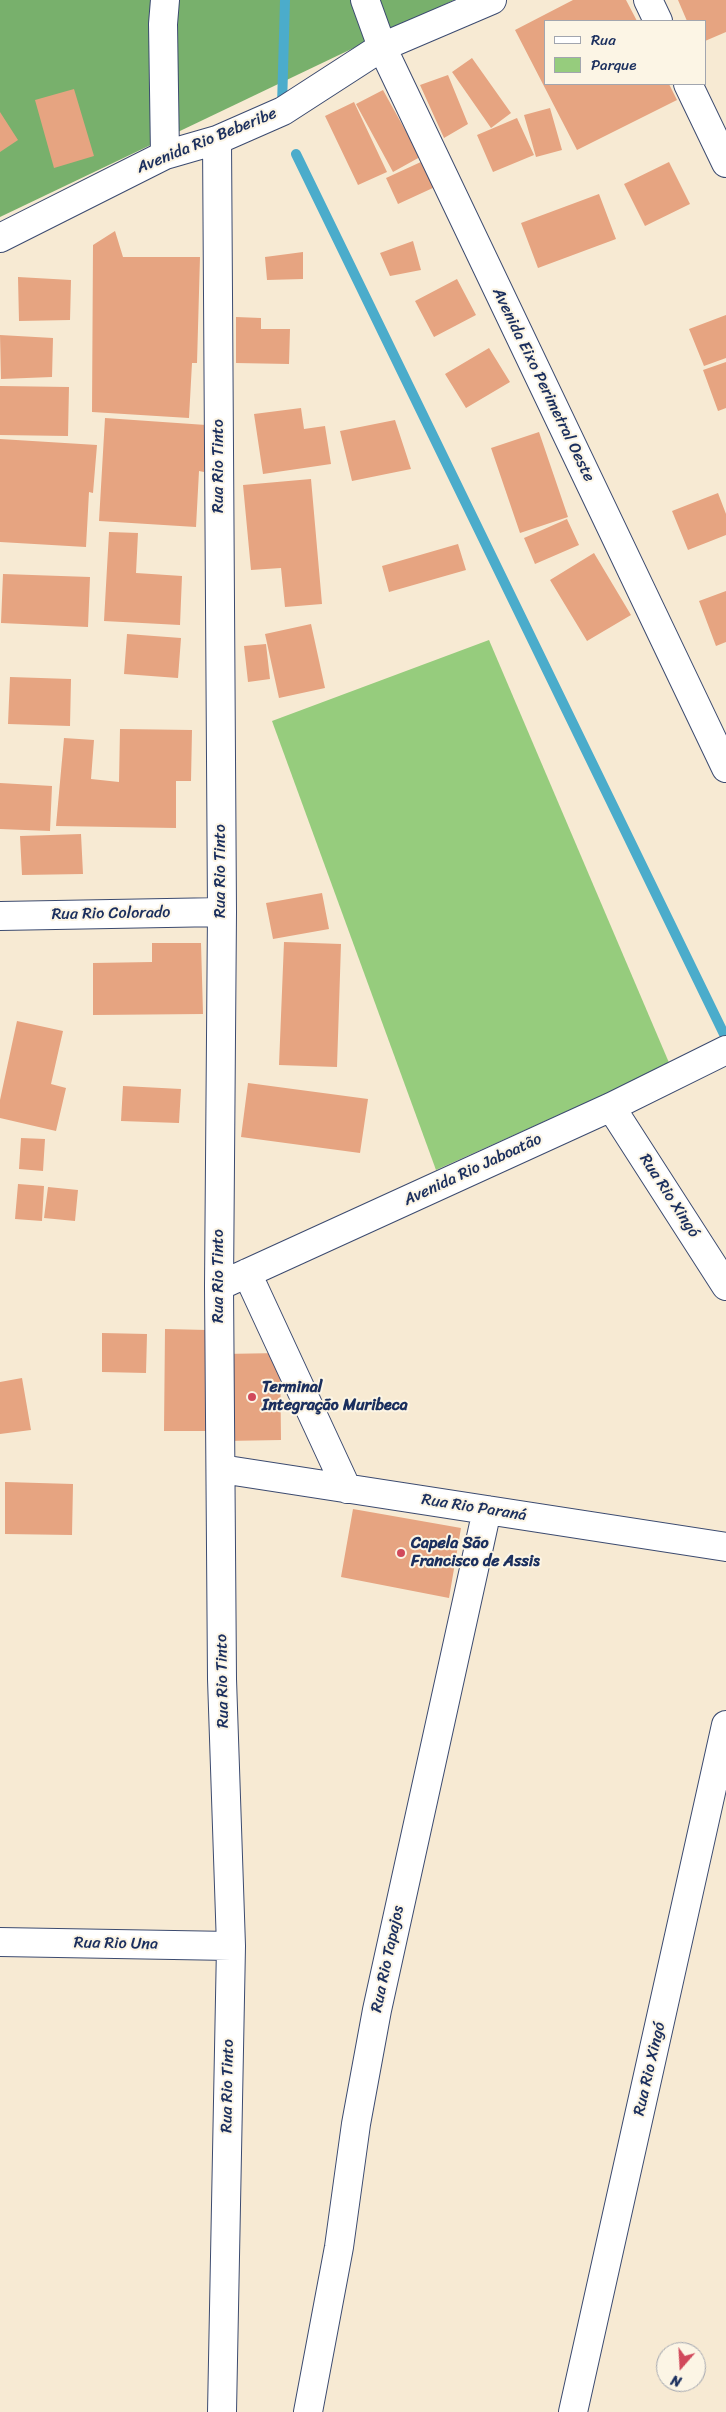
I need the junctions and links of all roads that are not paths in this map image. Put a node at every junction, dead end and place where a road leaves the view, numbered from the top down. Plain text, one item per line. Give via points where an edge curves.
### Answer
1 (165, 0) edge
2 (366, 0) edge
3 (492, 0) edge
4 (648, 0) edge
5 (658, 20) edge
6 (382, 47) junction
7 (688, 85) edge
8 (217, 140) junction
9 (165, 155) junction
10 (726, 163) edge
11 (0, 238) edge
12 (726, 768) edge
13 (222, 912) junction
14 (0, 916) edge
15 (726, 1050) edge
16 (611, 1107) junction
17 (247, 1273) junction
18 (219, 1286) junction
19 (726, 1286) edge
20 (221, 1469) junction
21 (347, 1489) junction
22 (487, 1510) junction
23 (726, 1547) edge
24 (726, 1725) edge
25 (0, 1942) edge
26 (231, 1946) junction
27 (222, 2412) edge
28 (308, 2412) edge
29 (573, 2412) edge

1 - 9 street
2 - 6 street, Avenida Eixo Perimetral Oeste
3 - 6 street, Avenida Rio Beberibe
4 - 5 street
6 - 8 street, Avenida Rio Beberibe via 283,111
6 - 12 street, Avenida Eixo Perimetral Oeste
7 - 10 street
8 - 9 street, Avenida Rio Beberibe
8 - 13 street, Rua Rio Tinto
9 - 11 street, Avenida Rio Beberibe
13 - 14 street, Rua Rio Colorado
13 - 18 street, Rua Rio Tinto
15 - 16 street, Avenida Rio Jaboatão
16 - 17 street, Avenida Rio Jaboatão
16 - 19 street, Rua Rio Xingó
17 - 18 street, Avenida Rio Jaboatão
17 - 21 street, Rua Rio Tinto
18 - 20 street, Rua Rio Tinto
20 - 21 street, Rua Rio Paraná
20 - 26 street, Rua Rio Tinto via 222,1679
21 - 22 street, Rua Rio Paraná
22 - 23 street, Rua Rio Paraná
22 - 28 street, Rua Rio Tapajos via 377,2010 356,2124 339,2247
24 - 29 street, Rua Rio Xingó
25 - 26 street, Rua Rio Una
26 - 27 street, Rua Rio Tinto

